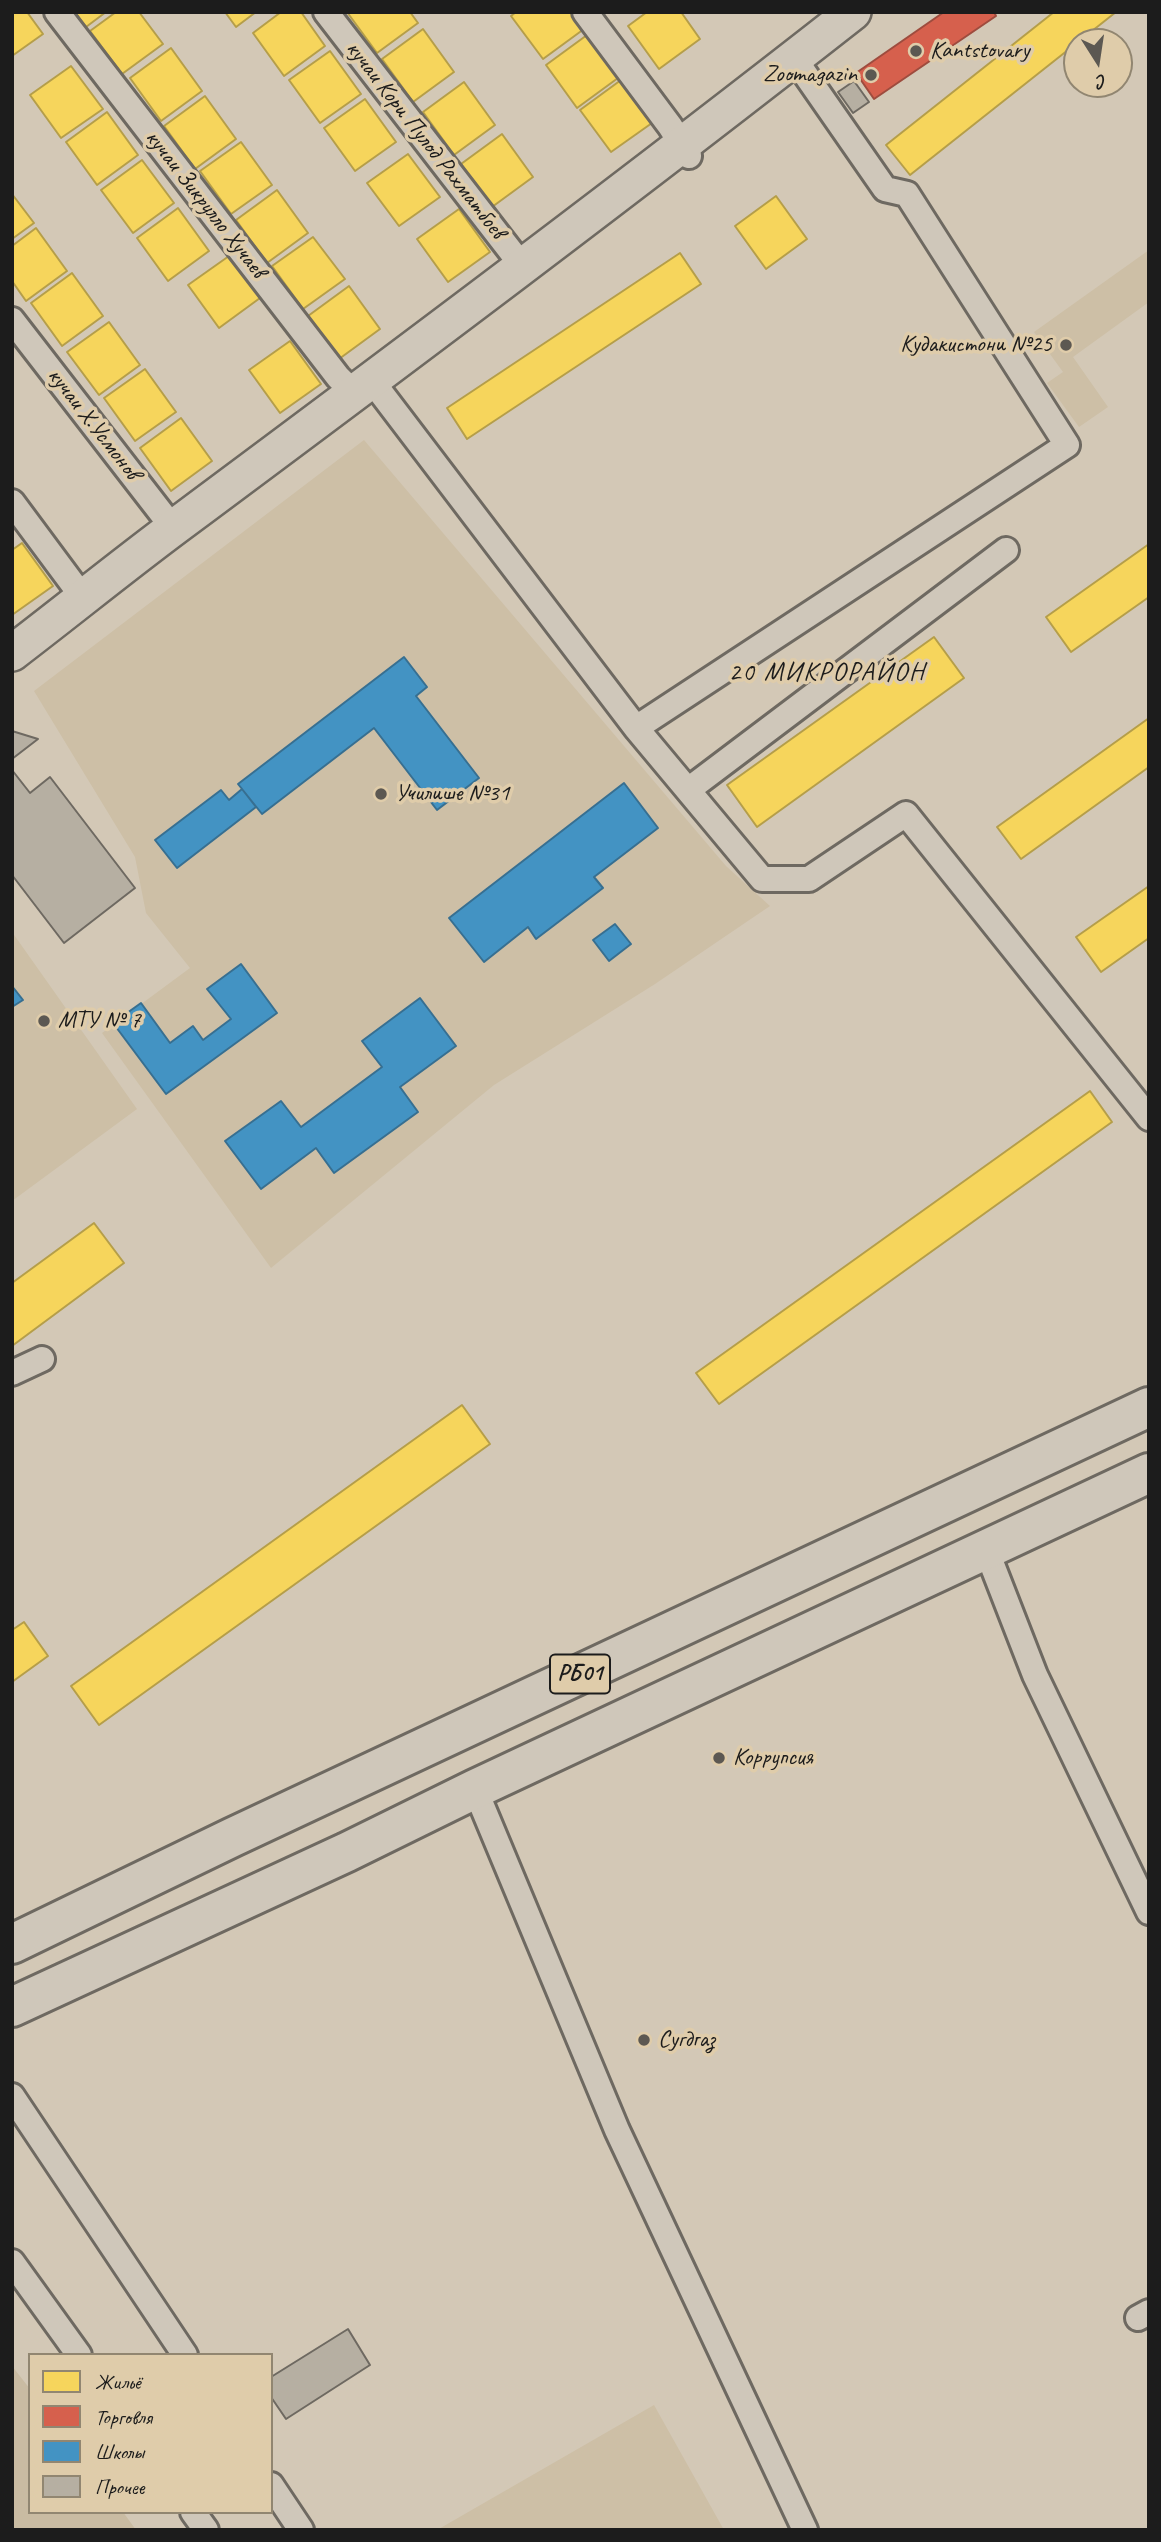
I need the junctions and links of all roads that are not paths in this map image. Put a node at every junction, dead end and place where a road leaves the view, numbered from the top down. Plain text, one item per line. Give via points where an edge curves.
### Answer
1 (57, 12) edge
2 (326, 12) edge
3 (585, 12) edge
4 (853, 12) edge
5 (794, 58) junction
6 (686, 152) junction
7 (523, 267) junction
8 (12, 320) edge
9 (363, 387) junction
10 (12, 502) edge
11 (173, 528) junction
12 (1006, 550) dead end
13 (84, 599) junction
14 (12, 653) edge
15 (636, 728) junction
16 (688, 790) junction
17 (1149, 1118) edge
18 (42, 1359) dead end
19 (12, 1374) edge
20 (1145, 1418) edge
21 (1149, 1473) edge
22 (986, 1549) junction
23 (452, 1734) junction
24 (399, 1759) junction
25 (475, 1789) junction
26 (429, 1813) junction
27 (1149, 1912) edge
28 (12, 1944) edge
29 (12, 2007) edge
30 (12, 2096) edge
31 (12, 2262) edge
32 (78, 2353) edge
33 (184, 2353) edge
34 (273, 2488) edge
35 (194, 2514) edge
36 (206, 2530) edge
37 (301, 2530) edge
38 (805, 2530) edge

1 - 9 street, кучаи Зикрулло Хучаев via 338,377
2 - 7 street, кучаи Кори Пулод Рахматбоев
3 - 6 street
4 - 5 main road
5 - 6 main road
5 - 15 street via 885,189 907,194 1066,445
6 - 7 main road
7 - 9 main road
8 - 11 street, кучаи Х.Усмонов
9 - 11 main road
9 - 15 street, кучаи Зикрулло Хучаев
10 - 13 street
11 - 13 main road
12 - 16 street
13 - 14 main road
15 - 16 street, кучаи Зикрулло Хучаев
16 - 17 street, кучаи Зикрулло Хучаев via 762,880 808,879 906,814
18 - 19 street
20 - 23 highway, РБ01
21 - 22 highway, РБ01
22 - 25 highway, РБ01
22 - 27 street via 1035,1675
23 - 24 highway, РБ01
23 - 25 highway via 443,1750 443,1765 457,1783
24 - 26 highway via 428,1765 436,1776 439,1791
24 - 28 highway, РБ01
25 - 26 highway, РБ01
25 - 38 street via 617,2130
26 - 29 highway, РБ01
30 - 33 street
31 - 32 street
34 - 37 street
35 - 36 street

